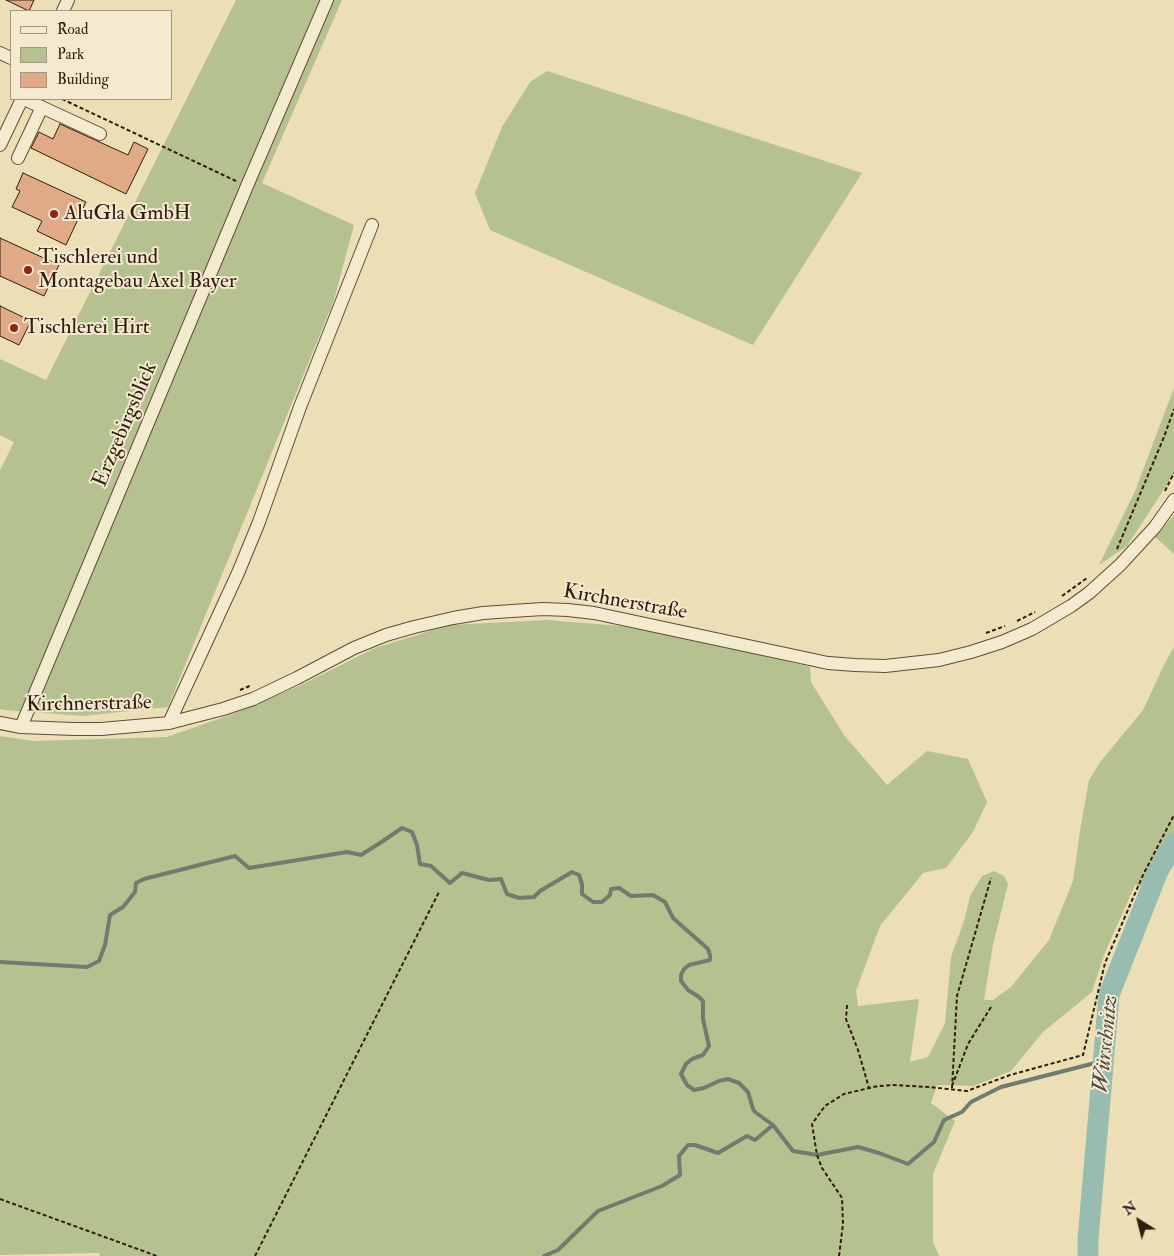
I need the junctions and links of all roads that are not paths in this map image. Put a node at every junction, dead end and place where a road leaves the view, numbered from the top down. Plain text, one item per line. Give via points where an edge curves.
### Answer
1 (327, 0) edge
2 (22, 100) edge
3 (25, 100) edge
4 (42, 107) junction
5 (100, 134) dead end
6 (0, 145) edge
7 (18, 158) dead end
8 (372, 225) dead end
9 (1169, 496) edge
10 (0, 723) edge
11 (169, 723) junction
12 (21, 727) junction

1 - 12 street, Erzgebirgsblick
2 - 6 street
3 - 4 street
4 - 5 street
4 - 7 street
8 - 11 street via 238,574
9 - 11 street, Kirchnerstraße via 1154,527 1120,565 1072,606 1002,642 939,660 855,666 568,610 483,613 386,635 253,698
10 - 12 street, Kirchnerstraße
11 - 12 street, Kirchnerstraße via 74,730

